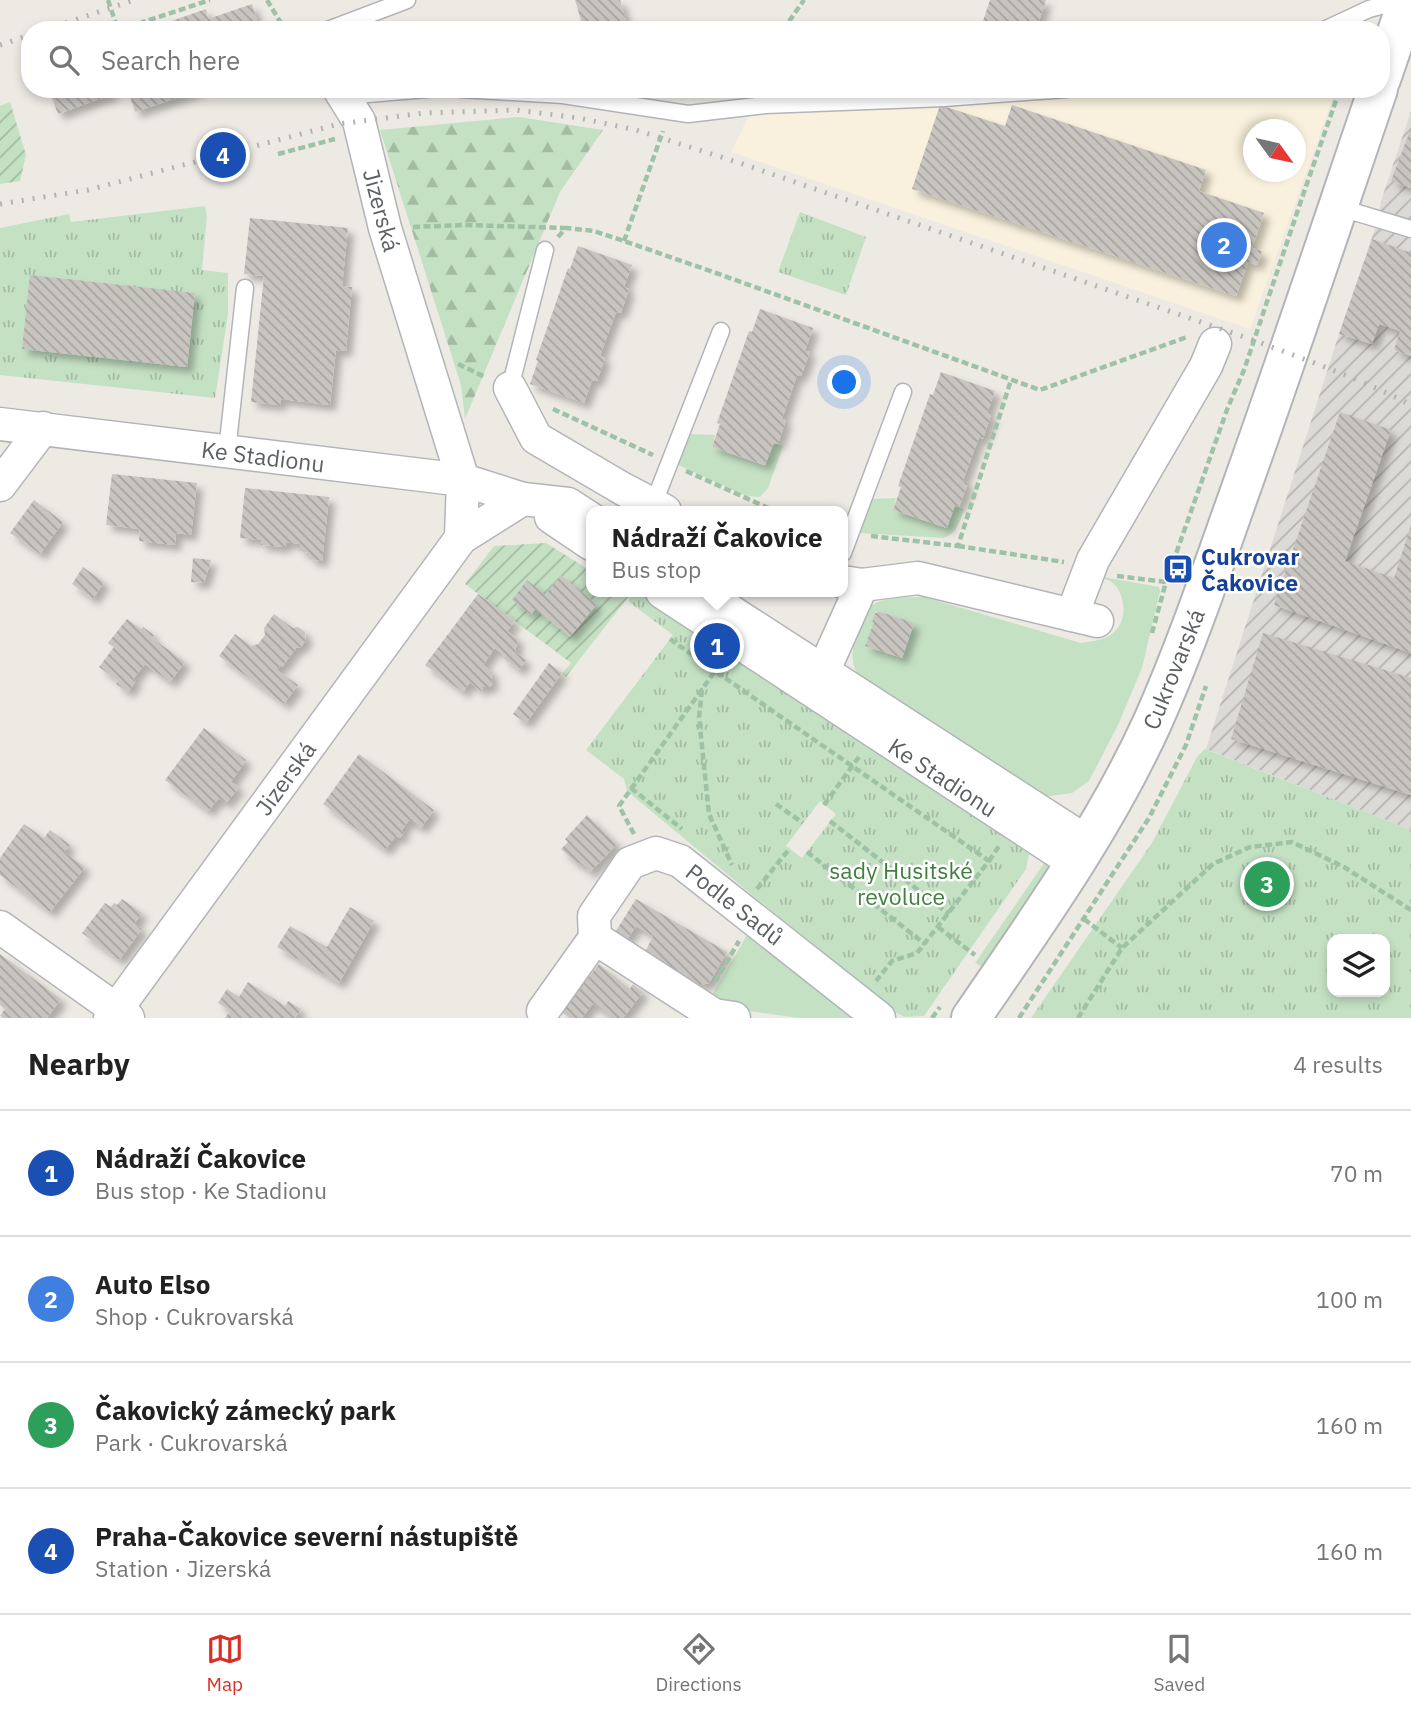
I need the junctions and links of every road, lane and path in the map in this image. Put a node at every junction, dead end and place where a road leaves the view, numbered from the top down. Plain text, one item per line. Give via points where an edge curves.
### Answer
1 (108, 0) edge
2 (210, 0) edge
3 (267, 0) edge
4 (407, 0) edge
5 (804, 0) edge
6 (1405, 0) edge
7 (116, 21) edge
8 (146, 21) edge
9 (280, 21) edge
10 (352, 21) edge
11 (789, 21) edge
12 (1343, 21) edge
13 (1390, 49) edge
14 (344, 98) edge
15 (583, 98) edge
16 (944, 98) edge
17 (1337, 98) edge
18 (1375, 98) edge
19 (671, 111) junction
20 (342, 137) dead end
21 (278, 154) dead end
22 (1338, 207) junction
23 (385, 228) junction
24 (566, 228) junction
25 (1411, 229) edge
26 (624, 242) junction
27 (545, 250) joint
28 (245, 288) dead end
29 (722, 331) dead end
30 (1203, 340) joint
31 (428, 368) junction
32 (1011, 380) junction
33 (509, 388) junction
34 (903, 392) dead end
35 (0, 424) edge
36 (43, 428) junction
37 (227, 451) junction
38 (670, 463) junction
39 (463, 480) junction
40 (0, 485) edge
41 (523, 499) junction
42 (655, 506) edge
43 (659, 506) edge
44 (764, 506) edge
45 (586, 516) edge
46 (850, 533) junction
47 (461, 538) junction
48 (848, 539) edge
49 (586, 541) edge
50 (852, 583) edge
51 (671, 597) edge
52 (707, 597) edge
53 (847, 597) edge
54 (670, 639) dead end
55 (1149, 642) dead end
56 (715, 671) junction
57 (817, 682) junction
58 (703, 689) junction
59 (852, 766) junction
60 (631, 789) junction
61 (776, 804) dead end
62 (824, 805) dead end
63 (830, 821) dead end
64 (803, 823) dead end
65 (683, 830) dead end
66 (790, 848) dead end
67 (807, 852) dead end
68 (1081, 853) junction
69 (630, 863) junction
70 (725, 864) dead end
71 (746, 881) dead end
72 (1411, 910) edge
73 (949, 914) junction
74 (753, 918) junction
75 (0, 927) edge
76 (938, 927) junction
77 (595, 938) junction
78 (925, 944) junction
79 (1122, 948) junction
80 (971, 962) dead end
81 (875, 983) dead end
82 (958, 1008) edge
83 (543, 1011) dead end
84 (714, 1014) edge
85 (118, 1015) edge
86 (879, 1018) edge
87 (932, 1018) edge
88 (1018, 1018) edge
89 (1078, 1018) edge

1 - 7 path
2 - 8 path
3 - 9 path
4 - 10 lane
5 - 11 path
6 - 12 lane
6 - 13 street
14 - 23 street, Jizerská via 359,121
15 - 19 lane
16 - 19 lane via 688,114
17 - 55 path via 1166,582
18 - 22 street, Cukrovarská
19 - 26 path
20 - 21 path
22 - 25 lane
22 - 68 street, Cukrovarská via 1179,658 1152,723
23 - 24 path
23 - 31 street, Jizerská
24 - 26 path via 594,231
24 - 27 path
26 - 32 path
27 - 33 lane
28 - 37 lane
29 - 38 lane
30 - 32 path via 1040,390
30 - 50 street via 1206,366 1093,560 1084,618 918,578
31 - 33 path via 448,360
31 - 39 street, Jizerská
32 - 46 path via 958,546
33 - 38 path
33 - 42 street via 536,438
34 - 46 lane
35 - 36 street, Ke Stadionu
36 - 37 street, Ke Stadionu
36 - 40 street
37 - 39 street, Ke Stadionu
38 - 43 lane
38 - 44 path
39 - 41 street, Ke Stadionu
39 - 47 street, Jizerská
41 - 45 street, Ke Stadionu via 568,504
41 - 47 street, Jizerská
41 - 49 street, Ke Stadionu
46 - 48 lane
47 - 85 street, Jizerská
51 - 57 street, Ke Stadionu
52 - 57 street, Ke Stadionu
53 - 57 street
54 - 56 path
56 - 58 path
56 - 59 path
57 - 68 street, Ke Stadionu via 1020,826
58 - 60 path
58 - 70 path via 699,717 709,814 736,872
59 - 62 path
59 - 73 path via 989,861
60 - 65 path
60 - 69 path via 619,806 639,843
61 - 64 path
63 - 73 path
66 - 71 path via 757,890
67 - 78 path
68 - 82 street, Cukrovarská
69 - 74 street, Podle Sadů via 656,853 680,861
69 - 77 street via 594,916
72 - 79 path via 1314,851 1292,842 1261,845 1213,864
73 - 76 path
74 - 84 path
74 - 86 street, Podle Sadů
75 - 85 street
76 - 78 path
76 - 80 path via 975,955
77 - 83 street
77 - 84 street
78 - 81 path via 917,953 892,961
79 - 88 path via 1084,919
79 - 89 path
82 - 87 path

